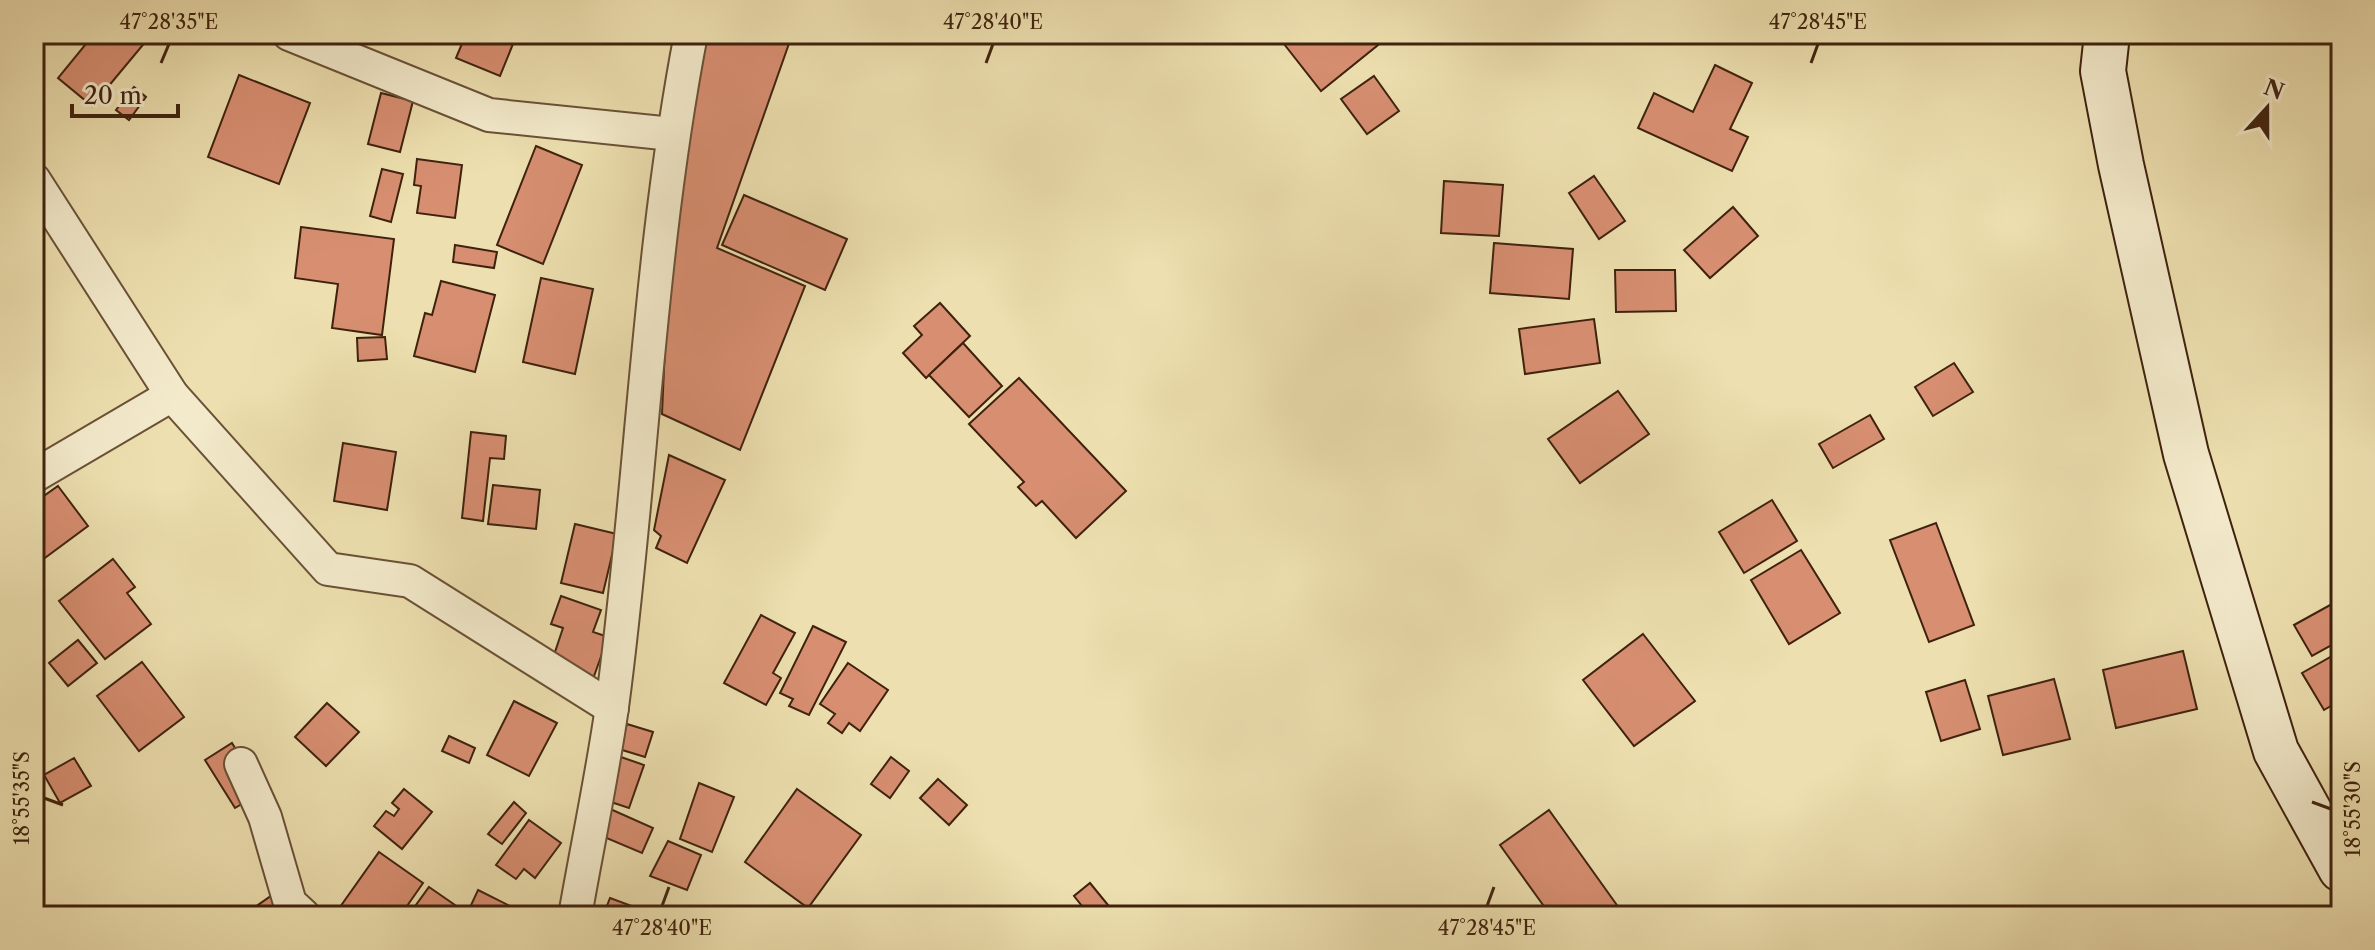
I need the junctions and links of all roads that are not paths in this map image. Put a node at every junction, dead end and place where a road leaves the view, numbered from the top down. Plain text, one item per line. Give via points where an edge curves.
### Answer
1 (289, 34) edge
2 (691, 34) edge
3 (2107, 34) edge
4 (326, 42) edge
5 (672, 134) junction
6 (34, 180) edge
7 (172, 395) junction
8 (34, 476) edge
9 (612, 708) junction
10 (241, 764) dead end
11 (2341, 869) edge
12 (304, 916) edge
13 (575, 916) edge

1 - 4 street
2 - 5 street
3 - 11 street via 2103,71 2186,454 2276,751
4 - 5 street via 489,115
5 - 9 street
6 - 7 street
7 - 8 street
7 - 9 street via 328,569 410,581
9 - 13 street
10 - 12 street via 265,817 290,903

